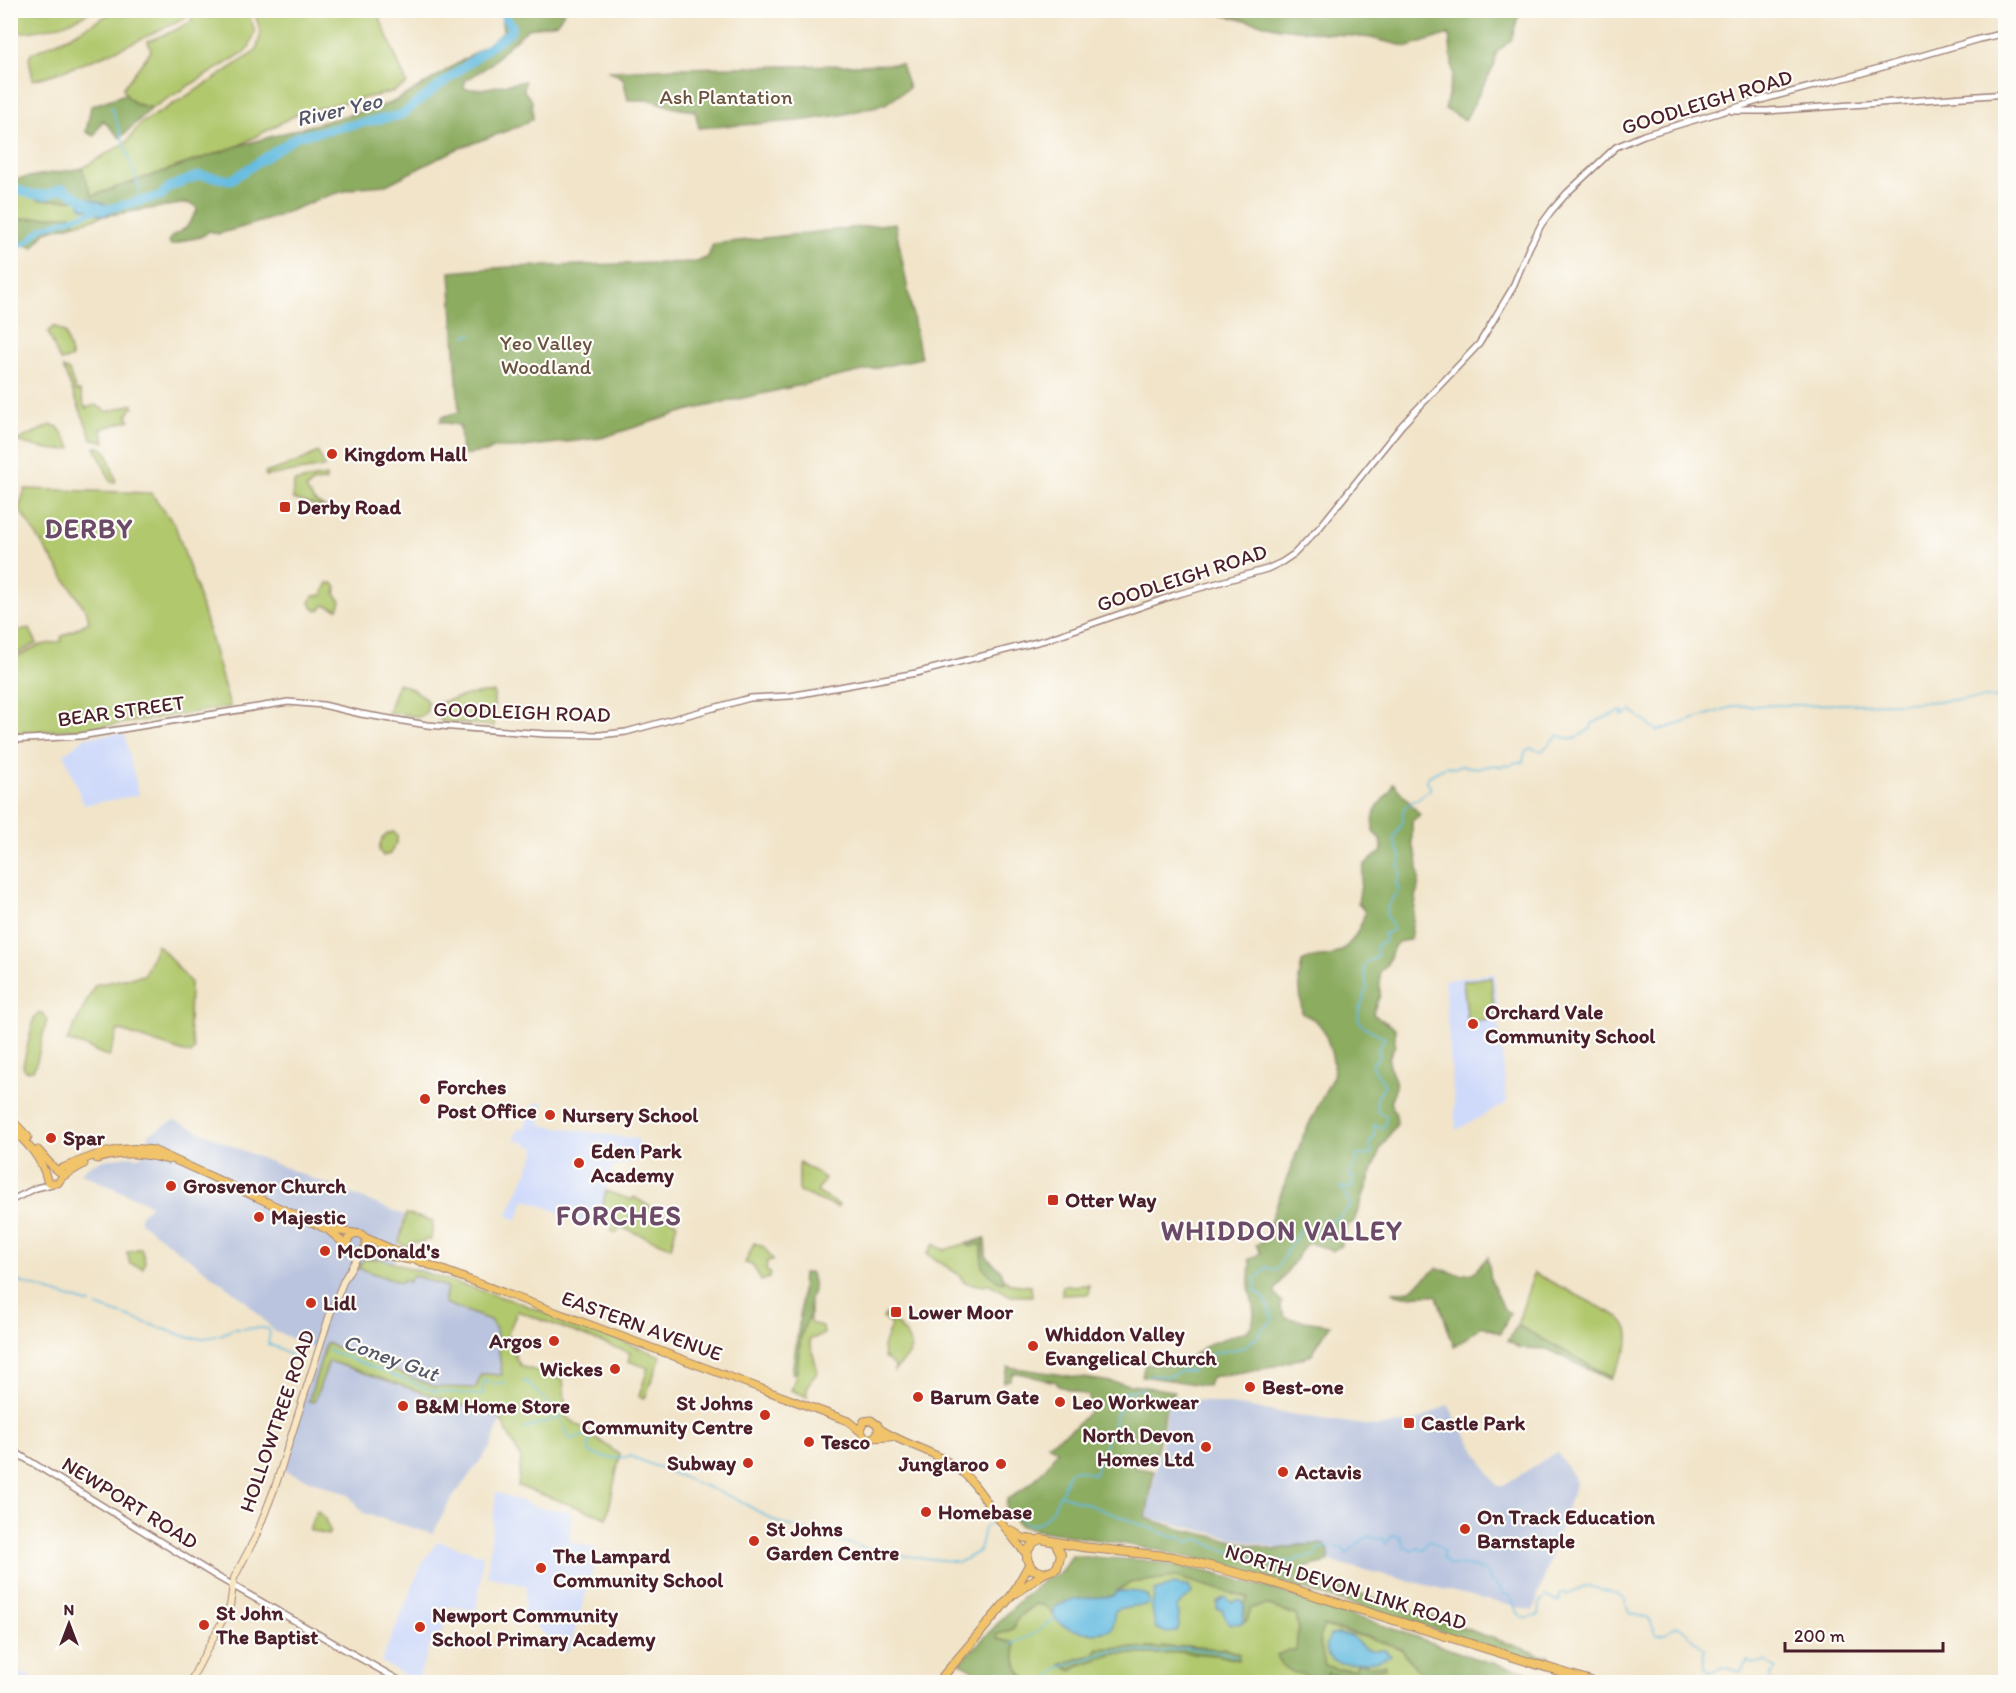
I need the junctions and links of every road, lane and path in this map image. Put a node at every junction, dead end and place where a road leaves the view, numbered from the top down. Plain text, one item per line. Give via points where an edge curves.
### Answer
1 (2006, 33) edge
2 (2006, 94) edge
3 (1727, 111) junction
4 (236, 710) joint
5 (10, 740) edge
6 (10, 1118) edge
7 (10, 1127) edge
8 (58, 1172) junction
9 (46, 1175) junction
10 (52, 1184) junction
11 (36, 1188) junction
12 (10, 1201) edge
13 (326, 1228) junction
14 (354, 1234) junction
15 (366, 1238) junction
16 (349, 1248) junction
17 (362, 1252) junction
18 (424, 1263) junction
19 (350, 1266) junction
20 (848, 1421) junction
21 (862, 1423) junction
22 (879, 1428) junction
23 (860, 1431) junction
24 (874, 1437) junction
25 (892, 1437) junction
26 (10, 1449) edge
27 (1000, 1521) junction
28 (1038, 1540) junction
29 (1055, 1542) junction
30 (1082, 1547) junction
31 (1027, 1555) junction
32 (1061, 1559) junction
33 (1029, 1565) junction
34 (1044, 1573) junction
35 (233, 1586) junction
36 (1012, 1595) junction
37 (190, 1683) edge
38 (402, 1683) edge
39 (938, 1683) edge
40 (1594, 1683) edge

1 - 3 street, GOODLEIGH ROAD
2 - 3 street
3 - 4 street, GOODLEIGH ROAD via 1644,135 1616,147 1597,164 1541,225 1512,290 1479,344 1402,425 1320,527 1282,562 1045,640 916,673 790,696 750,698 626,732 556,734 449,727 288,702
4 - 5 street, BEAR STREET via 80,736
6 - 8 main road
7 - 9 main road via 40,1159
8 - 9 main road via 50,1169
8 - 10 main road via 57,1183
8 - 13 main road via 117,1148 139,1150 185,1165
9 - 10 main road
9 - 11 street
10 - 11 street
11 - 12 street
13 - 14 main road
13 - 16 main road
14 - 15 main road
14 - 16 main road via 348,1239
15 - 17 main road
15 - 18 main road, EASTERN AVENUE
16 - 17 main road
16 - 19 main road, HOLLOWTREE ROAD
17 - 18 main road, EASTERN AVENUE
17 - 19 main road, HOLLOWTREE ROAD
18 - 20 main road, EASTERN AVENUE
19 - 35 main road, HOLLOWTREE ROAD via 330,1314 275,1487
20 - 21 main road, EASTERN AVENUE
20 - 23 main road, EASTERN AVENUE
21 - 22 main road via 871,1420
21 - 23 main road
22 - 24 main road
22 - 25 main road
23 - 24 main road via 864,1437
24 - 25 main road
25 - 27 main road via 958,1468
26 - 35 street, NEWPORT ROAD
27 - 28 main road via 1018,1536
27 - 31 main road
28 - 29 highway
28 - 31 highway
29 - 30 highway, NORTH DEVON LINK ROAD
29 - 32 highway
30 - 32 highway
30 - 40 highway, NORTH DEVON LINK ROAD via 1174,1557 1214,1566
31 - 33 highway
32 - 34 highway via 1053,1571
33 - 34 highway
33 - 36 highway
34 - 36 highway
35 - 37 main road, HOLLOWTREE ROAD via 230,1606
35 - 38 street, NEWPORT ROAD
36 - 39 highway

